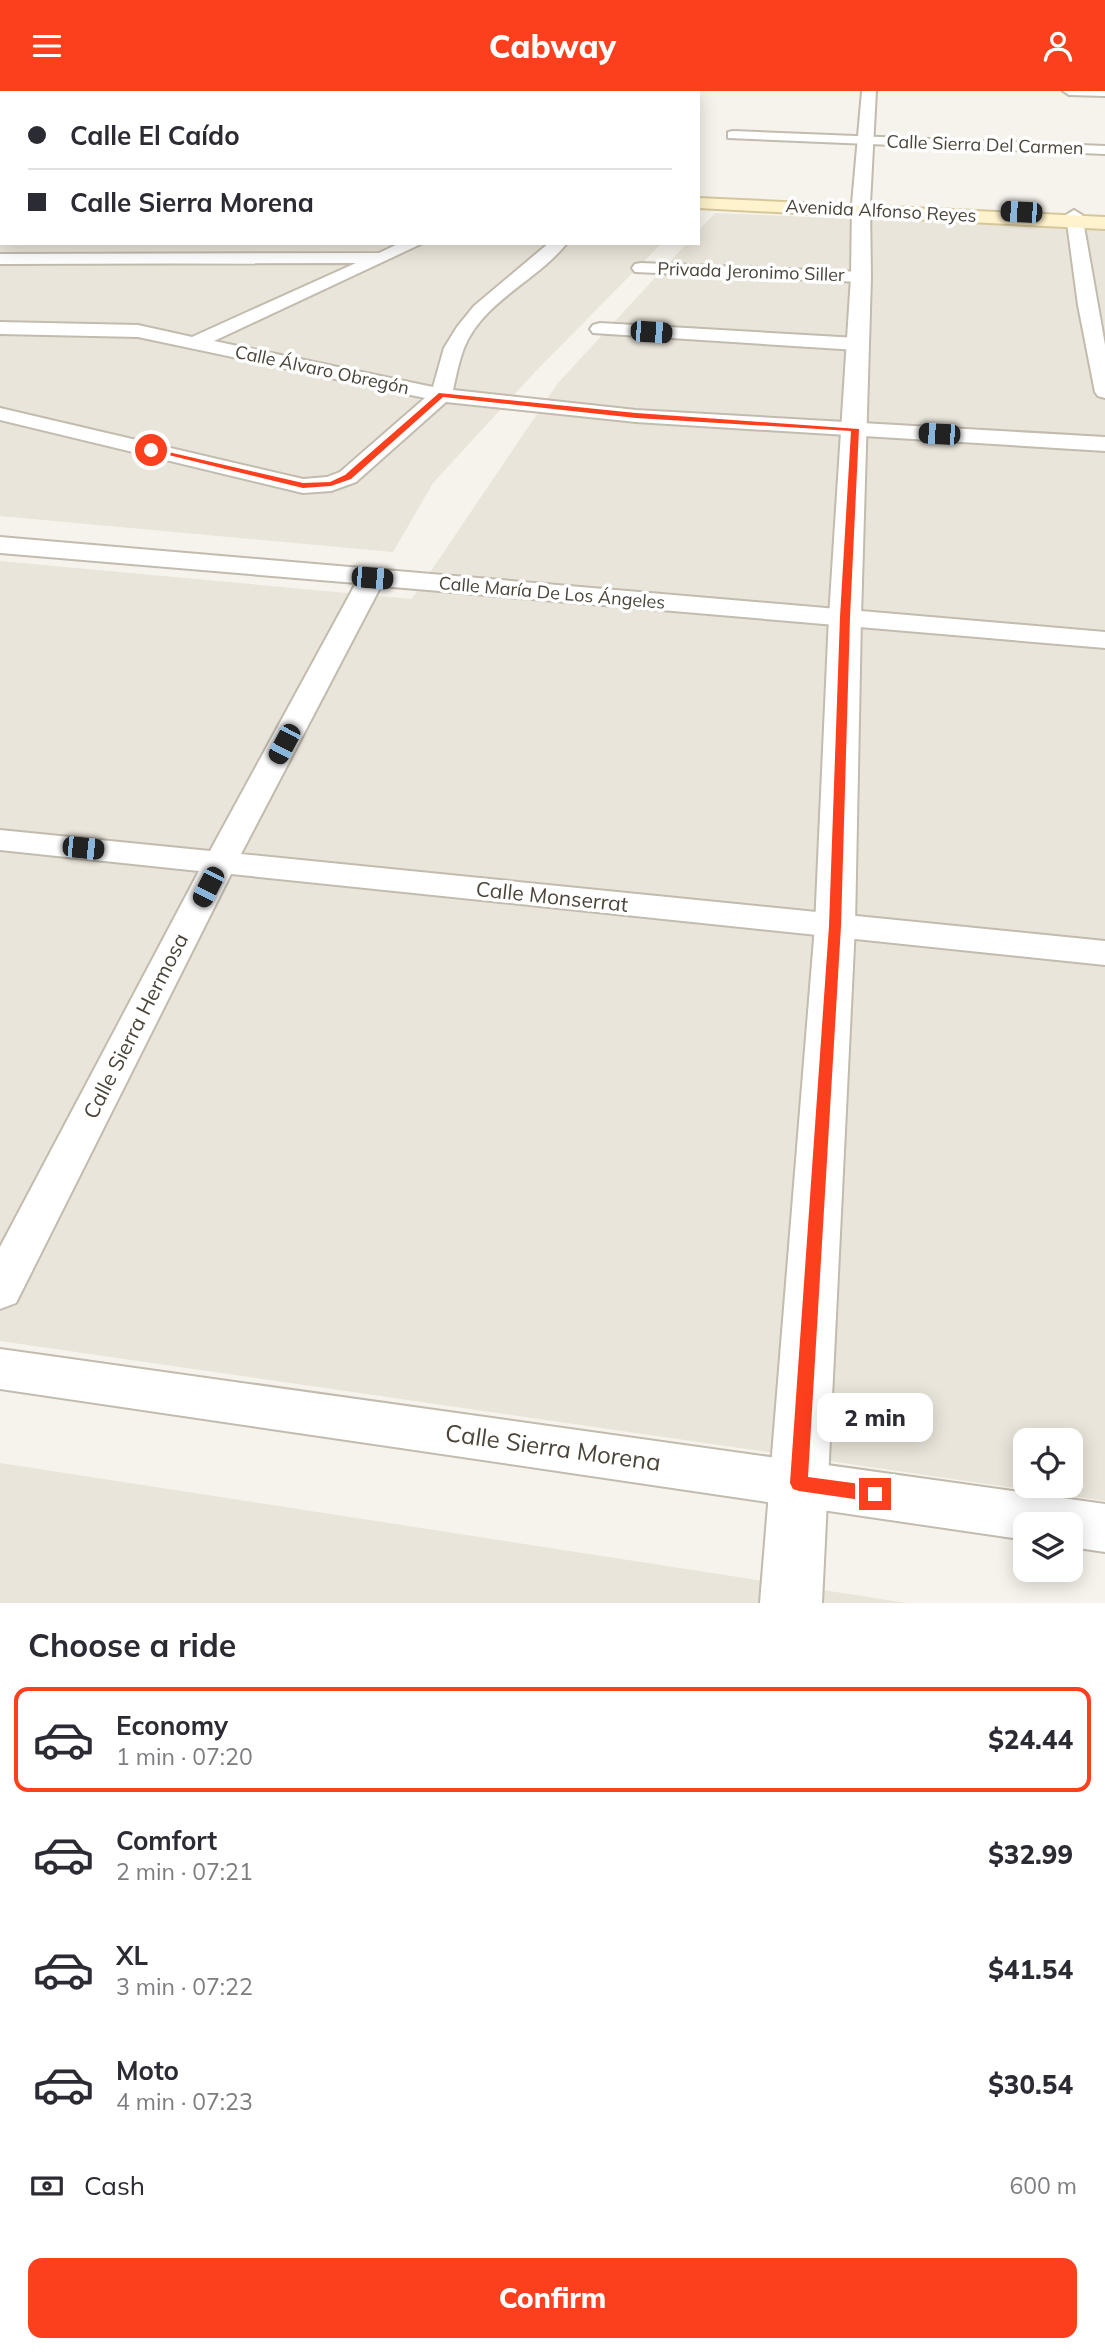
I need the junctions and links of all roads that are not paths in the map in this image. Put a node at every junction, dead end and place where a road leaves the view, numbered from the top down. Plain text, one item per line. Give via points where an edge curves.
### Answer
1 (869, 91) edge
2 (1069, 91) edge
3 (1100, 92) edge
4 (1105, 106) edge
5 (733, 135) dead end
6 (865, 139) junction
7 (1105, 150) edge
8 (700, 201) edge
9 (861, 207) junction
10 (1105, 217) edge
11 (1075, 218) junction
12 (1105, 223) edge
13 (410, 245) edge
14 (557, 245) edge
15 (379, 258) junction
16 (0, 259) edge
17 (641, 268) dead end
18 (861, 277) junction
19 (1096, 305) edge
20 (0, 328) edge
21 (600, 329) dead end
22 (194, 343) junction
23 (857, 344) junction
24 (1105, 392) edge
25 (441, 395) junction
26 (0, 414) edge
27 (855, 429) junction
28 (1105, 444) edge
29 (0, 545) edge
30 (372, 578) junction
31 (845, 617) junction
32 (1105, 640) edge
33 (0, 840) edge
34 (220, 863) junction
35 (835, 926) junction
36 (1105, 953) edge
37 (0, 1290) edge
38 (0, 1369) edge
39 (799, 1483) junction
40 (1105, 1528) edge
41 (791, 1603) edge

1 - 6 street
2 - 3 street
3 - 4 street
5 - 6 street, Calle Sierra Del Carmen
6 - 7 street, Calle Sierra Del Carmen
6 - 9 street
8 - 9 main road, Avenida Alfonso Reyes
9 - 11 main road, Avenida Alfonso Reyes
9 - 18 street
10 - 11 main road, Avenida Alfonso Reyes
11 - 12 main road, Avenida Alfonso Reyes
11 - 19 street
13 - 15 street
14 - 25 street via 481,310 464,331 454,348
15 - 16 street
15 - 22 street
17 - 18 street, Privada Jeronimo Siller
18 - 23 street
19 - 24 street
20 - 22 street, Calle Álvaro Obregón via 114,329
21 - 23 street
22 - 25 street, Calle Álvaro Obregón
23 - 27 street
25 - 26 street via 348,477 316,486
25 - 27 street, Calle Álvaro Obregón via 636,416
27 - 28 street, Calle Álvaro Obregón
27 - 31 street
29 - 30 street, Calle María De Los Ángeles
30 - 31 street, Calle María De Los Ángeles
30 - 34 street, Calle Sierra Hermosa
31 - 32 street, Calle María De Los Ángeles
31 - 35 street
33 - 34 street, Calle Monserrat
34 - 35 street, Calle Monserrat
34 - 37 street, Calle Sierra Hermosa
35 - 36 street, Calle Monserrat
35 - 39 street
38 - 39 street, Calle Sierra Morena
39 - 40 street, Calle Sierra Morena
39 - 41 street

